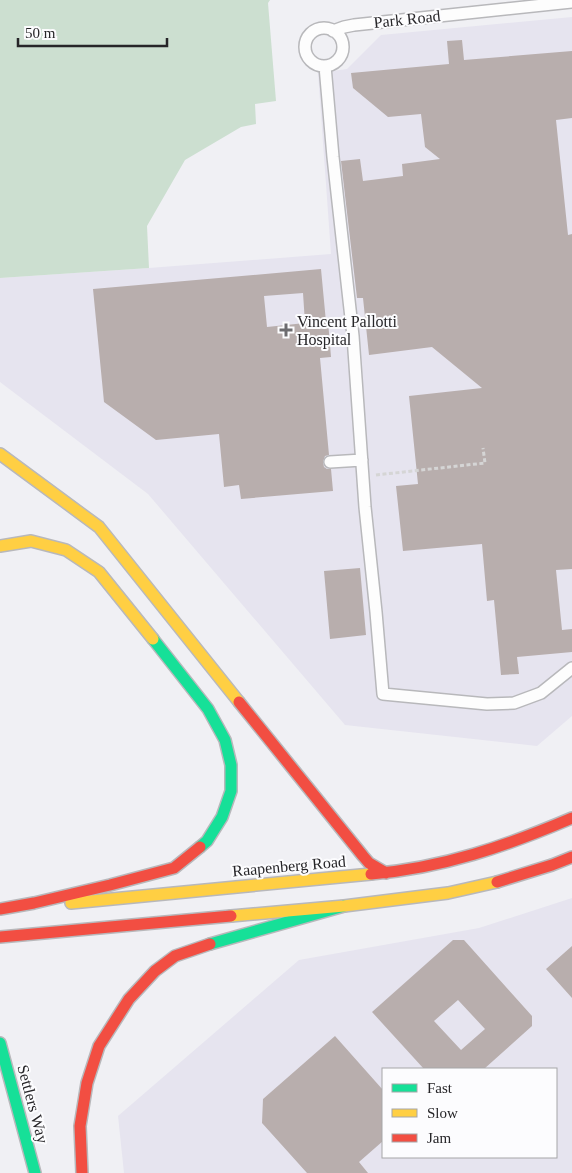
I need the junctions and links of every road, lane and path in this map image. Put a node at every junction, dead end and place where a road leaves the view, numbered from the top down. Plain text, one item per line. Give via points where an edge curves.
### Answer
1 (572, 2) edge
2 (333, 31) junction
3 (325, 66) junction
4 (483, 448) dead end
5 (0, 454) edge
6 (362, 460) junction
7 (330, 462) dead end
8 (363, 476) junction
9 (0, 546) edge
10 (572, 668) edge
11 (568, 813) edge
12 (572, 857) edge
13 (386, 874) junction
14 (27, 906) junction
15 (344, 906) junction
16 (0, 909) edge
17 (0, 937) edge
18 (0, 1043) edge
19 (35, 1173) edge
20 (82, 1173) edge

1 - 2 lane, Park Road via 354,25
2 - 3 lane via 339,37 342,52 333,64
2 - 3 lane via 318,29 306,40 306,55 311,62
3 - 6 lane
4 - 8 path via 485,463
5 - 13 main road via 99,527 363,856
6 - 7 lane
6 - 8 lane
8 - 10 lane via 382,694 514,704 540,694
9 - 14 main road via 31,541 66,550 99,572 208,709 225,740 231,765 231,791 222,817 207,841 174,868
11 - 13 main road, Raapenberg Road via 518,841 448,862
12 - 15 main road via 504,881 448,894
13 - 14 main road, Raapenberg Road
14 - 16 main road
15 - 17 main road
15 - 20 main road via 175,956 155,971 129,999 98,1046 80,1126
18 - 19 main road, Settlers Way

